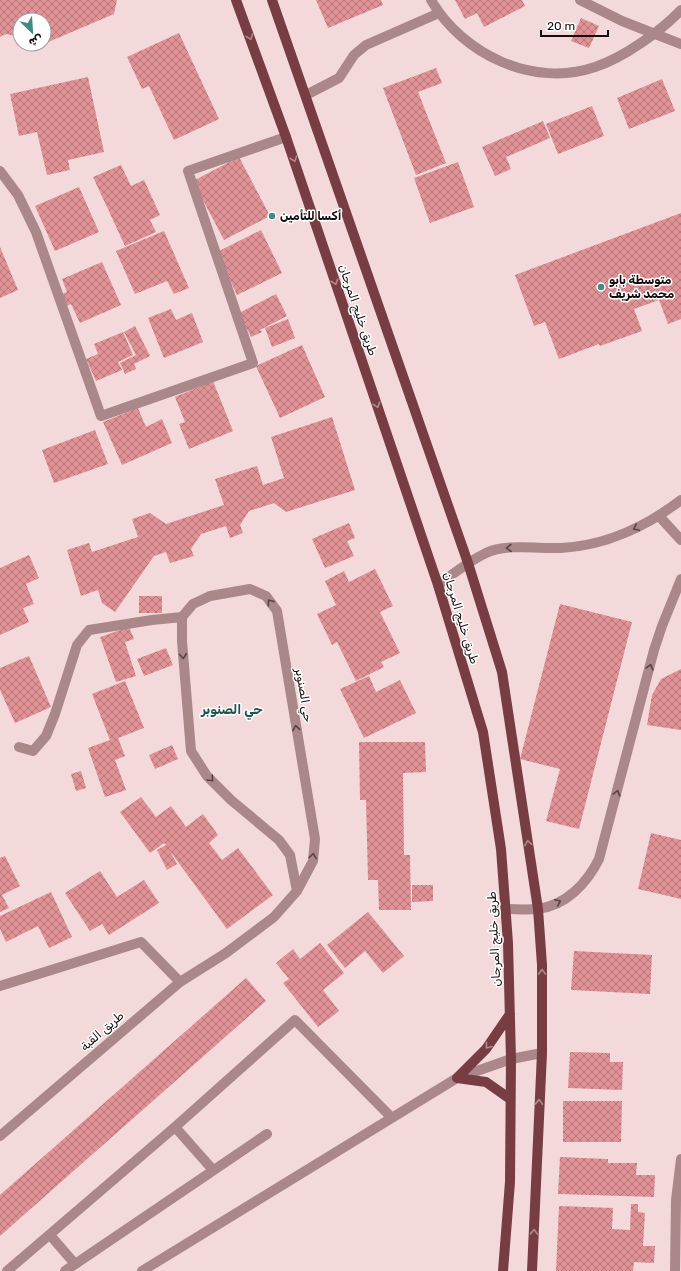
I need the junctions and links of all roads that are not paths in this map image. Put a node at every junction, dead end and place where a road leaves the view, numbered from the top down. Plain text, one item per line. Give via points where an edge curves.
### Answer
1 (236, 0) edge
2 (272, 0) edge
3 (431, 0) edge
4 (580, 0) edge
5 (681, 10) edge
6 (439, 13) junction
7 (653, 34) junction
8 (681, 44) edge
9 (306, 95) junction
10 (286, 137) junction
11 (0, 171) edge
12 (681, 500) edge
13 (659, 516) junction
14 (681, 540) edge
15 (468, 563) junction
16 (681, 579) edge
17 (438, 585) junction
18 (182, 617) junction
19 (19, 747) dead end
20 (297, 891) junction
21 (506, 909) junction
22 (538, 909) junction
23 (226, 953) joint
24 (180, 982) junction
25 (0, 986) edge
26 (510, 1014) junction
27 (542, 1053) junction
28 (511, 1059) junction
29 (457, 1078) junction
30 (510, 1099) junction
31 (392, 1118) junction
32 (175, 1127) junction
33 (267, 1134) dead end
34 (0, 1136) edge
35 (681, 1159) edge
36 (213, 1170) junction
37 (50, 1235) junction
38 (75, 1264) junction
39 (7, 1271) edge
40 (65, 1271) edge
41 (142, 1271) edge
42 (503, 1271) edge
43 (532, 1271) edge
44 (675, 1271) edge

1 -> 10 main road, طريق خليج المرجان
2 - 9 main road, طريق خليج المرجان
3 - 6 street
4 - 7 street
5 - 7 street
6 - 7 street via 464,40 496,60 532,72 564,73 596,67 625,53
6 - 9 street via 366,45 354,55 339,78
7 - 8 street
9 - 15 main road, طريق خليج المرجان
10 - 11 street via 188,171 253,363 101,416 36,232 18,195
10 -> 17 main road, طريق خليج المرجان
12 - 13 street
13 - 14 street
13 -> 15 street via 627,532 599,541 563,548 496,549
15 - 17 street
22 -> 15 main road, طريق خليج المرجان via 502,672
22 -> 16 street via 570,896 592,873 599,859 654,650
17 - 21 main road, طريق خليج المرجان via 483,732 501,849
18 - 19 street via 89,630 77,645 46,736 33,751
18 -> 20 street via 191,751 207,776 290,855
20 -> 18 street, حي الصنوبر via 313,861 315,839 277,612 266,596 250,590 210,596 193,604
20 - 23 street, حي الصنوبر via 274,916
21 - 22 street
21 - 26 main road, طريق خليج المرجان
27 -> 22 main road, طريق خليج المرجان via 542,965
23 - 24 street, طريق القبة
24 - 25 street via 141,942
24 - 34 street, طريق القبة
26 - 28 main road, طريق خليج المرجان
26 -> 29 main road via 486,1049
27 - 28 street
43 -> 27 main road, طريق خليج المرجان
28 - 29 street
28 - 30 main road, طريق خليج المرجان
29 - 30 main road via 486,1082
29 - 31 street
30 - 42 main road, طريق خليج المرجان via 510,1182
31 - 32 street via 295,1020
31 - 41 street
32 - 36 street
32 - 37 street
33 - 36 street
35 - 44 street via 676,1200
36 - 38 street
37 - 38 street
37 - 39 street
38 - 40 street

